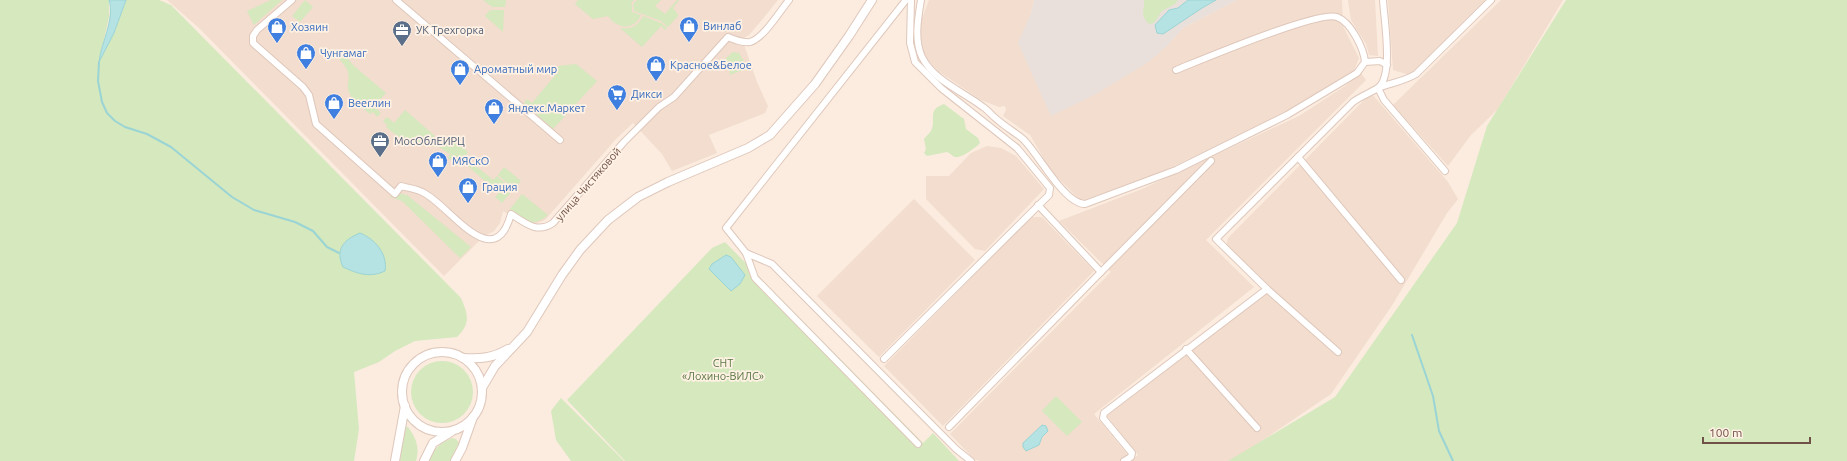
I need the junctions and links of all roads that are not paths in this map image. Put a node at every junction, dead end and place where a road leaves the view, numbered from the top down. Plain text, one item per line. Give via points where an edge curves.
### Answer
1 (292, 0) edge
2 (396, 0) edge
3 (789, 0) edge
4 (872, 0) edge
5 (906, 0) edge
6 (911, 0) edge
7 (921, 0) edge
8 (1383, 0) edge
9 (1491, 0) edge
10 (1365, 62) junction
11 (1387, 64) junction
12 (1176, 70) dead end
13 (1378, 88) junction
14 (560, 140) dead end
15 (1298, 157) junction
16 (1211, 161) dead end
17 (1445, 171) dead end
18 (1038, 206) junction
19 (746, 253) junction
20 (1101, 272) junction
21 (1401, 280) dead end
22 (1267, 289) junction
23 (514, 346) junction
24 (1186, 349) junction
25 (1338, 352) dead end
26 (462, 357) junction
27 (884, 359) dead end
28 (482, 388) junction
29 (404, 406) junction
30 (474, 415) junction
31 (949, 427) dead end
32 (1258, 428) dead end
33 (453, 430) junction
34 (918, 444) dead end
35 (395, 461) edge
36 (424, 461) edge
37 (455, 461) edge
38 (972, 461) edge
39 (1124, 461) edge

1 - 3 street, улица Чистяковой via 258,30 253,36 253,43 303,87 309,95 316,124 394,194 401,186 425,193 473,233 482,239 493,240 502,234 511,214 533,228 553,223 624,142 659,107 674,97 728,37 750,42 758,37
2 - 14 street
4 - 23 street via 815,84 770,135 748,148 638,197 608,220 562,274 527,332
5 - 19 street via 726,228
6 - 18 street via 910,43 916,62 941,88 1017,148 1050,188 1049,195
7 - 10 street via 917,35 923,58 929,67 1027,142 1051,176 1073,200 1081,204 1176,170 1314,100 1357,73
8 - 11 street
9 - 13 street via 1416,74
10 - 11 street via 1380,61
10 - 12 street via 1352,30 1337,17 1326,16 1289,26
11 - 13 street via 1385,76
13 - 15 street via 1353,102
13 - 17 street via 1384,100
15 - 21 street
15 - 22 street via 1216,240
16 - 20 street
18 - 20 street
18 - 27 street
19 - 34 street via 755,278
19 - 38 street via 772,264 956,449
20 - 31 street
22 - 24 street
22 - 25 street
23 - 26 street via 486,358
23 - 28 street via 495,366
24 - 32 street
24 - 39 street via 1104,413 1103,418 1132,453 1131,457
26 - 28 street via 474,367
26 - 29 street via 450,352 437,352 419,359 409,368 404,380
28 - 30 street
29 - 33 street via 421,426 440,432
29 - 35 street
30 - 33 street via 467,423
30 - 37 street
33 - 36 street via 433,443

